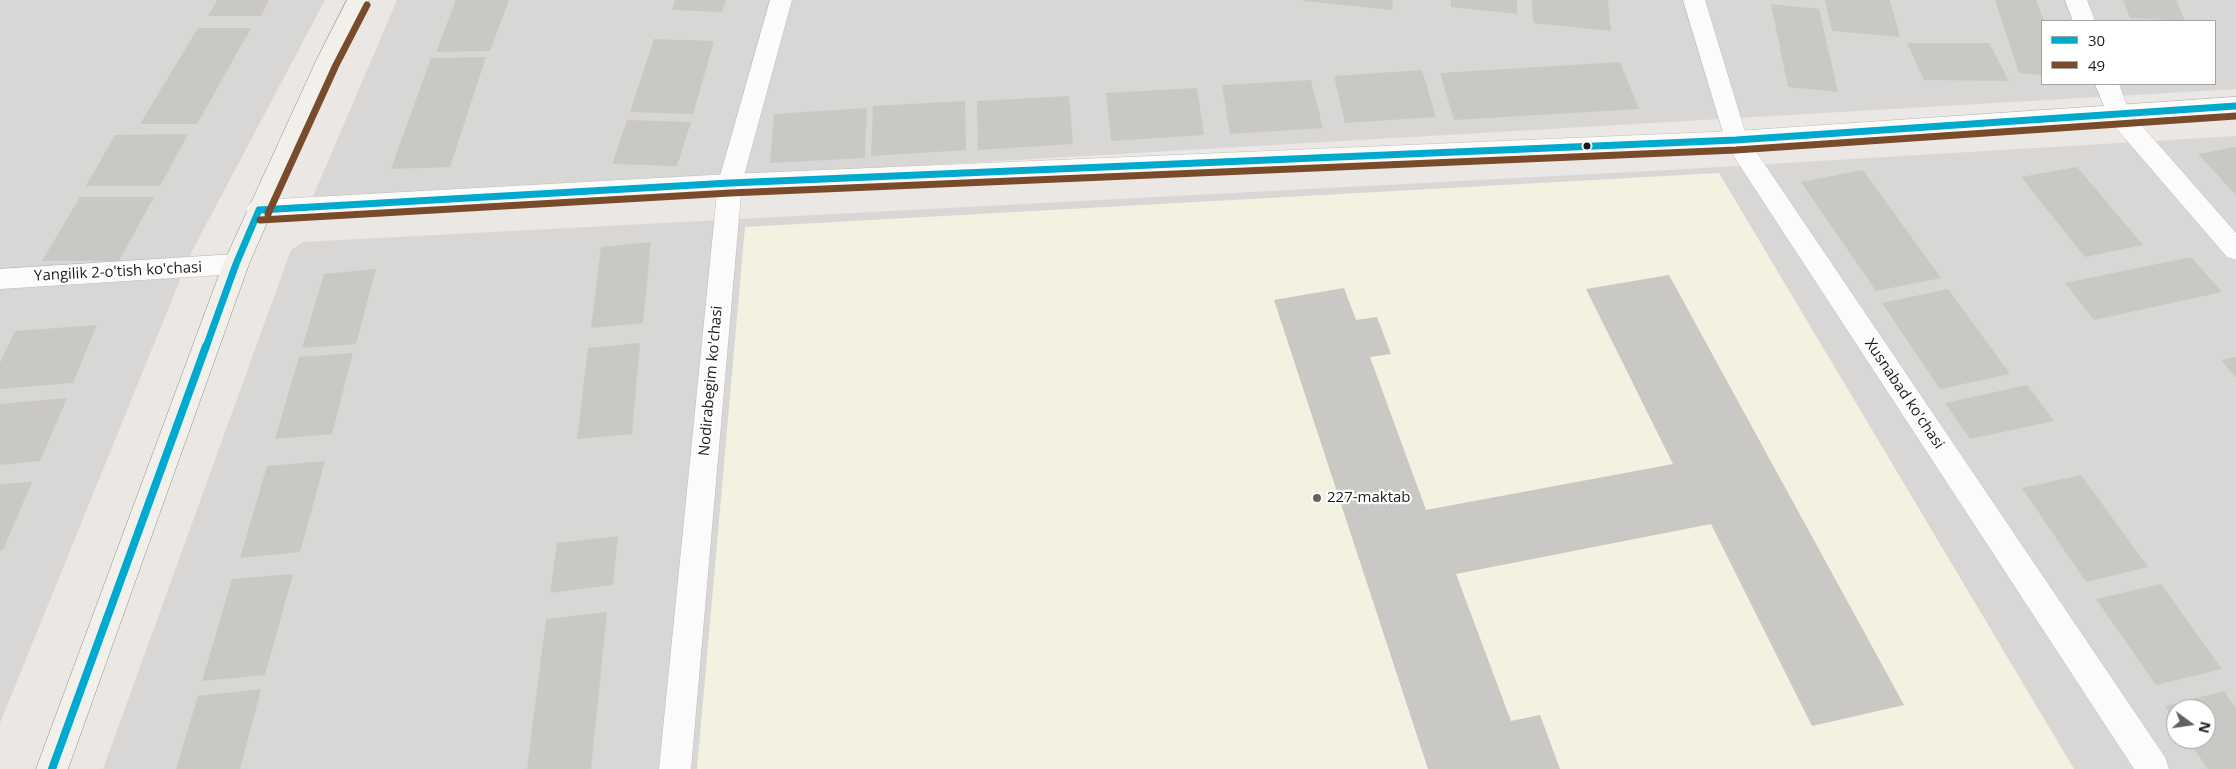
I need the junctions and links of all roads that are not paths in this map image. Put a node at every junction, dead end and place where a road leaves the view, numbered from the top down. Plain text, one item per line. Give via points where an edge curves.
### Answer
1 (358, 0) edge
2 (781, 0) edge
3 (1694, 0) edge
4 (2076, 0) edge
5 (2084, 20) edge
6 (2107, 85) edge
7 (2236, 106) edge
8 (2118, 115) junction
9 (1736, 140) junction
10 (730, 183) junction
11 (259, 210) junction
12 (2236, 250) edge
13 (236, 264) junction
14 (0, 279) edge
15 (52, 769) edge
16 (675, 769) edge
17 (2153, 769) edge

1 - 11 main road
2 - 10 street, Nodirabegim ko'chasi
3 - 9 street, Xusnabad ko'chasi
4 - 5 street
6 - 8 street
7 - 8 street
8 - 9 street
8 - 12 street
9 - 10 street
9 - 17 street, Xusnabad ko'chasi
10 - 11 street
10 - 16 street, Nodirabegim ko'chasi
11 - 13 main road
13 - 14 street, Yangilik 2-o'tish ko'chasi
13 - 15 main road

